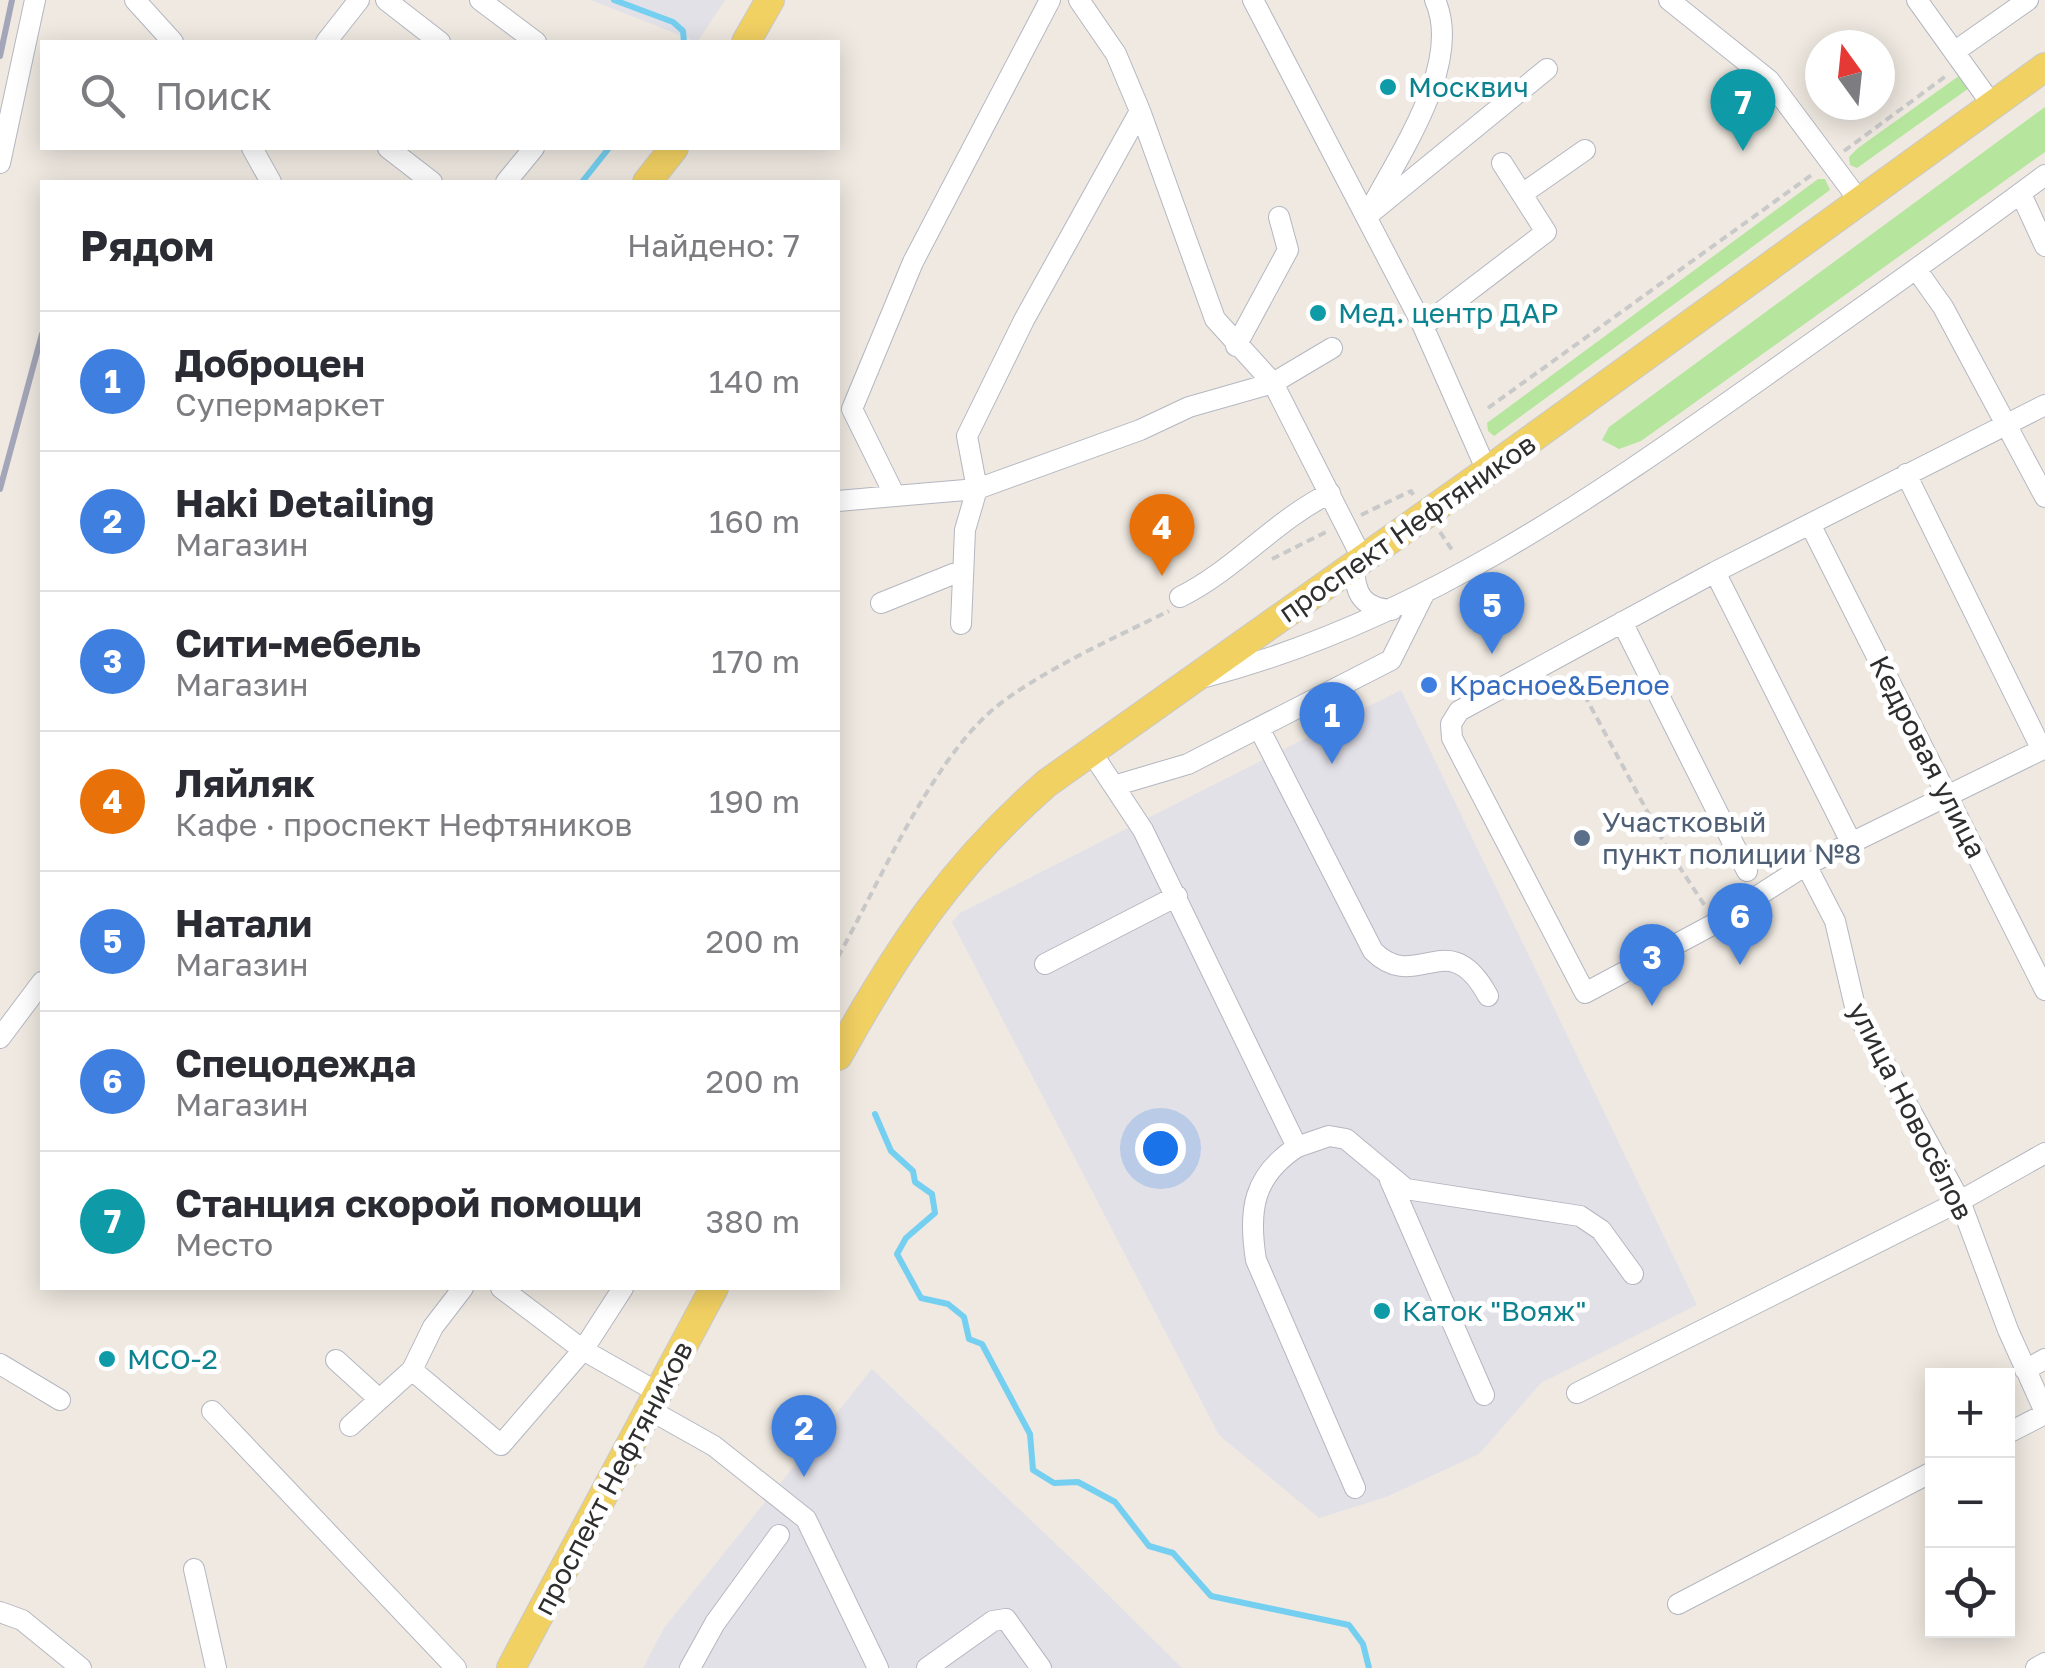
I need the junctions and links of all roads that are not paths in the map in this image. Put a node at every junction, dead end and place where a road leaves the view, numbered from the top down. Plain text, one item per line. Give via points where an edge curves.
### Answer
1 (35, 0) edge
2 (360, 0) edge
3 (386, 0) edge
4 (480, 0) edge
5 (770, 0) edge
6 (1050, 0) edge
7 (1079, 0) edge
8 (1253, 0) edge
9 (1434, 0) edge
10 (1669, 0) edge
11 (1917, 0) edge
12 (2032, 0) edge
13 (135, 2) edge
14 (2045, 6) edge
15 (171, 40) edge
16 (328, 40) edge
17 (437, 40) edge
18 (533, 40) edge
19 (747, 40) edge
20 (1958, 58) junction
21 (2045, 66) edge
22 (1546, 69) dead end
23 (1993, 106) junction
24 (1140, 111) junction
25 (253, 150) edge
26 (391, 150) edge
27 (532, 150) edge
28 (672, 150) edge
29 (1585, 150) dead end
30 (0, 163) edge
31 (1502, 163) dead end
32 (2045, 176) edge
33 (270, 180) edge
34 (429, 180) edge
35 (508, 180) edge
36 (649, 180) edge
37 (1522, 194) junction
38 (2021, 194) junction
39 (1861, 204) junction
40 (1367, 216) junction
41 (1279, 217) dead end
42 (2045, 246) edge
43 (1916, 268) junction
44 (1423, 326) junction
45 (1236, 346) junction
46 (1332, 348) dead end
47 (1262, 379) junction
48 (2045, 404) edge
49 (2007, 423) junction
50 (1488, 471) junction
51 (1906, 474) junction
52 (977, 489) junction
53 (1330, 493) junction
54 (894, 496) junction
55 (2045, 497) edge
56 (840, 501) edge
57 (1810, 524) junction
58 (1358, 563) junction
59 (963, 570) junction
60 (1715, 572) junction
61 (1424, 594) junction
62 (881, 603) dead end
63 (1176, 603) road end
64 (1392, 610) junction
65 (1622, 622) junction
66 (961, 624) dead end
67 (1193, 680) junction
68 (1259, 728) junction
69 (2043, 749) edge
70 (1090, 750) junction
71 (1117, 785) junction
72 (1948, 794) junction
73 (1851, 842) junction
74 (1806, 865) junction
75 (1748, 871) dead end
76 (1177, 896) junction
77 (1045, 964) dead end
78 (40, 985) edge
79 (2045, 990) edge
80 (1488, 996) dead end
81 (0, 1038) edge
82 (840, 1052) edge
83 (1297, 1146) junction
84 (2045, 1153) edge
85 (1390, 1180) junction
86 (1960, 1201) junction
87 (1632, 1274) dead end
88 (461, 1290) edge
89 (504, 1290) edge
90 (622, 1290) edge
91 (713, 1290) edge
92 (583, 1350) junction
93 (336, 1360) dead end
94 (2045, 1360) edge
95 (0, 1364) edge
96 (412, 1370) junction
97 (2025, 1370) junction
98 (1577, 1392) dead end
99 (1484, 1395) dead end
100 (378, 1399) junction
101 (60, 1400) dead end
102 (654, 1402) junction
103 (212, 1411) dead end
104 (2045, 1413) edge
105 (350, 1426) dead end
106 (2015, 1429) edge
107 (1925, 1476) edge
108 (1355, 1488) dead end
109 (780, 1535) dead end
110 (194, 1569) dead end
111 (1678, 1604) dead end
112 (0, 1612) edge
113 (2045, 1664) edge
114 (81, 1668) edge
115 (216, 1668) edge
116 (456, 1668) edge
117 (510, 1668) edge
118 (690, 1668) edge
119 (878, 1668) edge
120 (928, 1668) edge
121 (1042, 1668) edge
122 (2036, 1668) edge

1 - 30 street
2 - 16 street
3 - 17 street
4 - 18 street
5 - 19 main road
6 - 54 street via 913,262 852,409
7 - 24 street via 1116,54
8 - 40 street
9 - 40 street via 1443,32 1440,70
10 - 39 street via 1770,80
11 - 20 street
12 - 14 street
12 - 20 street
13 - 15 street
20 - 23 street
21 - 23 main road, проспект Нефтяников
22 - 40 street
23 - 39 main road, проспект Нефтяников
24 - 45 street via 1215,319
24 - 52 street via 966,436
25 - 33 street
26 - 34 street
27 - 35 street
28 - 36 main road
29 - 37 street
31 - 37 street
32 - 38 street
37 - 44 street via 1546,232
38 - 42 street
38 - 43 street
39 - 50 main road, проспект Нефтяников
40 - 44 street
41 - 45 street via 1288,250
43 - 49 street
43 - 61 street via 1536,532
44 - 50 street
45 - 47 street
46 - 47 street
47 - 52 street
47 - 53 street
48 - 49 street
49 - 51 street
49 - 55 street
50 - 58 main road, проспект Нефтяников
51 - 57 street
51 - 69 street
52 - 54 street
52 - 59 street via 968,511
53 - 58 street
53 - 63 street
54 - 56 street
57 - 60 street
57 - 72 street, Кедровая улица
58 - 64 street via 1360,598 1372,609
58 - 67 main road, проспект Нефтяников
59 - 62 street
59 - 66 street
60 - 65 street
60 - 73 street
61 - 64 street
61 - 68 street via 1392,660
64 - 67 street via 1273,660
65 - 74 street via 1459,710 1451,724 1452,738 1585,993
65 - 75 street
67 - 70 main road, проспект Нефтяников
68 - 71 street via 1188,764
68 - 80 street via 1373,951 1398,968 1464,964
69 - 72 street
70 - 71 street
70 - 82 main road, проспект Нефтяников via 956,870 889,964
71 - 76 street
72 - 73 street
72 - 79 street, Кедровая улица
73 - 74 street
74 - 86 street, улица Новосёлов via 1835,921 1856,1011
76 - 77 street
76 - 83 street
78 - 81 street
83 - 85 street via 1329,1136 1346,1139
83 - 108 street via 1277,1160 1256,1191 1250,1220 1256,1260
84 - 86 street
85 - 87 street via 1580,1216 1601,1230
85 - 99 street
86 - 97 street, улица Новосёлов
86 - 98 street
88 - 96 street
89 - 92 street
90 - 92 street
91 - 102 main road, проспект Нефтяников
92 - 96 street via 501,1445
92 - 102 street
93 - 100 street
94 - 97 street
95 - 101 street
96 - 100 street
97 - 104 street, улица Новосёлов
100 - 105 street
102 - 117 main road, проспект Нефтяников
102 - 119 street via 806,1519
103 - 116 street
104 - 106 street
107 - 111 street
109 - 118 street
110 - 115 street
112 - 114 street via 22,1620
113 - 122 street
120 - 121 street via 1006,1619

